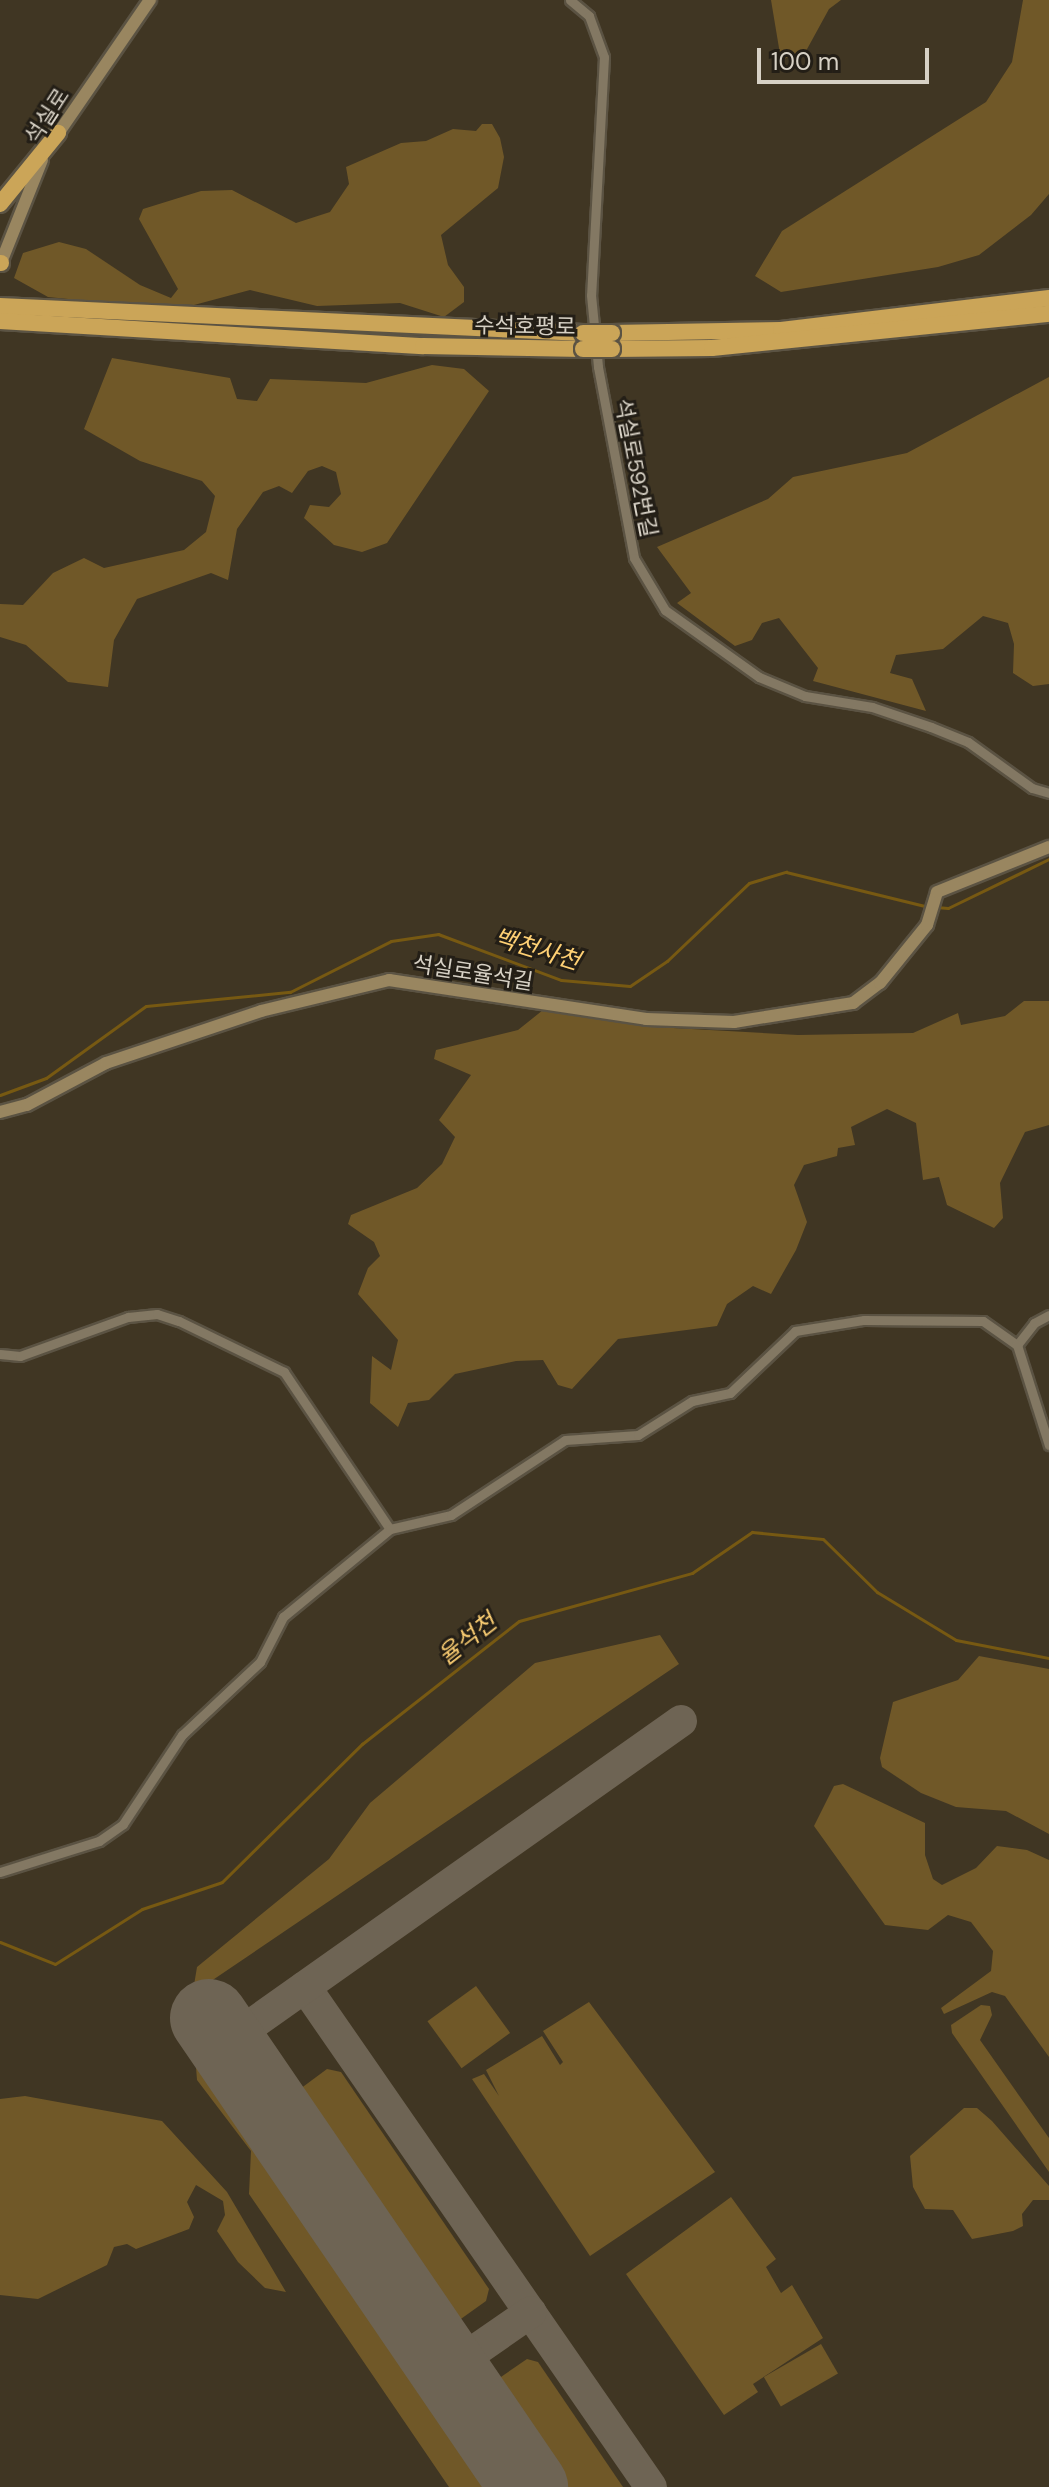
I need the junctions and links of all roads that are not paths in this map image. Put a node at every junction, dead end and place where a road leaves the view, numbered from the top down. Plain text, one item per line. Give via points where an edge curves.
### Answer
1 (150, 0) edge
2 (570, 0) edge
3 (58, 133) junction
4 (0, 204) edge
5 (0, 263) edge
6 (1049, 298) edge
7 (7, 314) edge
8 (1049, 314) edge
9 (612, 341) junction
10 (1049, 793) edge
11 (1049, 847) edge
12 (0, 1112) edge
13 (1049, 1315) edge
14 (1017, 1345) junction
15 (0, 1354) edge
16 (1049, 1445) edge
17 (390, 1529) junction
18 (0, 1872) edge

1 - 3 street, 석실로
2 - 10 street, 석실로592번길 via 589,16 604,57 591,295 598,367 634,558 665,610 759,677 805,696 872,707 931,727 968,742 1032,788
3 - 4 highway
3 - 5 street, 석실로 via 25,194
6 - 9 highway, 수석호평로 via 781,330
7 - 9 highway, 수석호평로, bridge via 423,346
8 - 9 highway, 수석호평로 via 712,348
11 - 12 street, 석실로율석길 via 932,898 927,925 880,983 853,1003 734,1022 646,1019 389,980 261,1011 120,1058 27,1105
13 - 14 street via 1034,1323
14 - 16 street
14 - 17 street via 983,1321 864,1320 795,1331 730,1393 692,1401 638,1435 565,1440 451,1515
15 - 17 street via 20,1356 128,1317 157,1314 179,1321 284,1372
17 - 18 street via 283,1617 260,1662 182,1735 123,1824 99,1841

